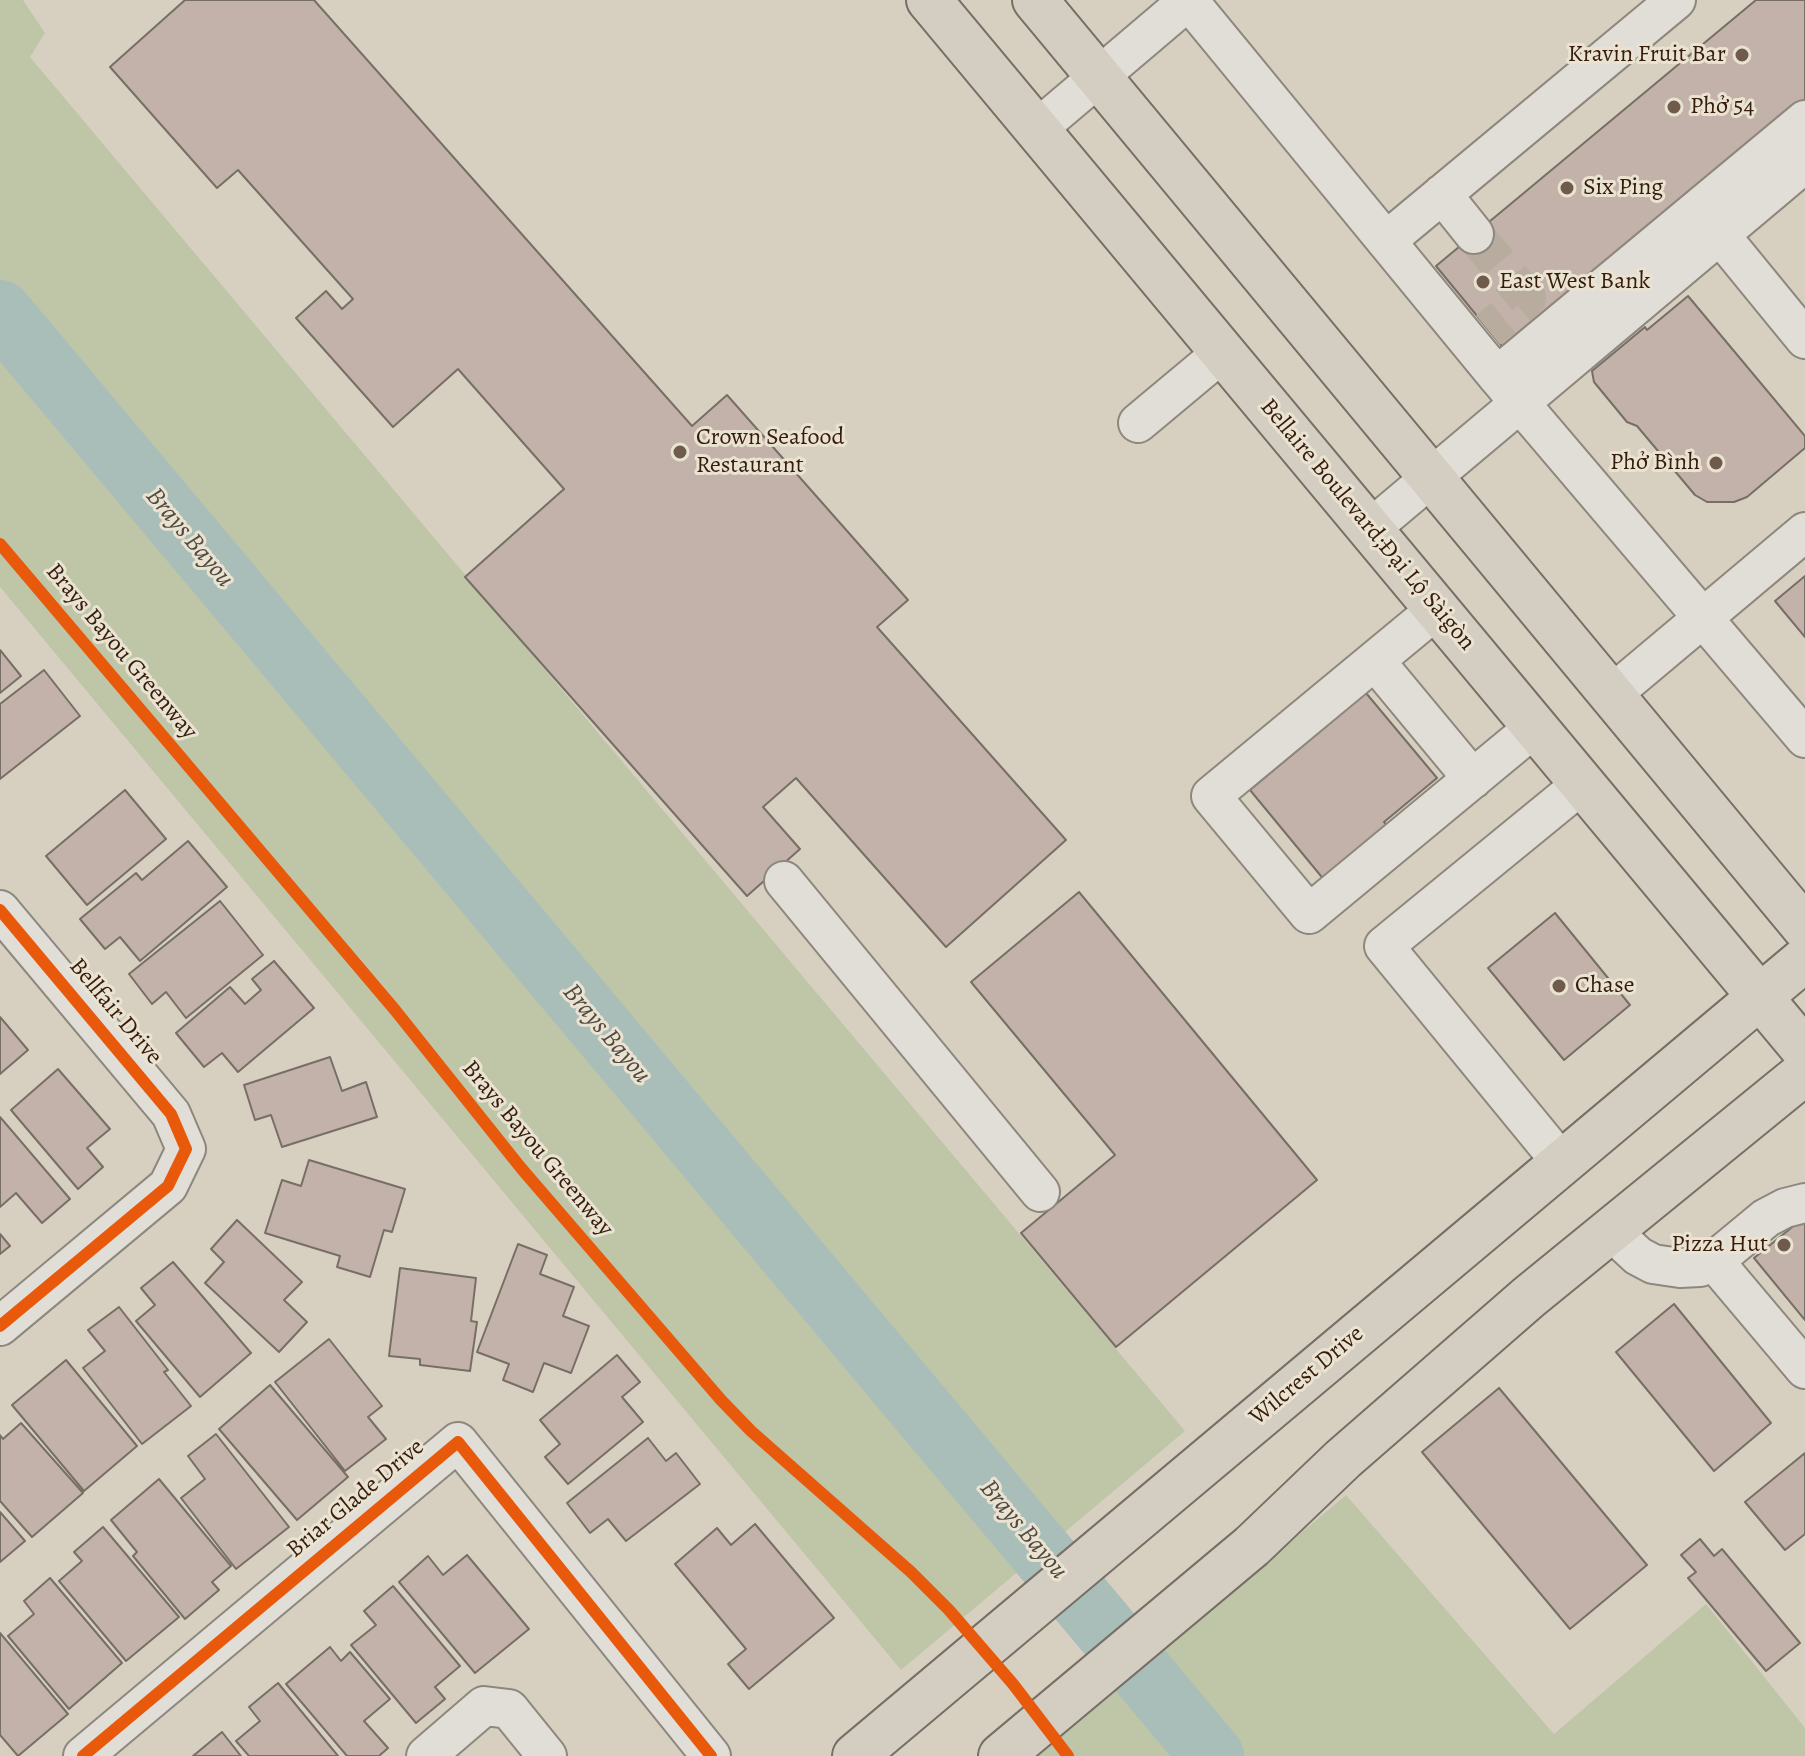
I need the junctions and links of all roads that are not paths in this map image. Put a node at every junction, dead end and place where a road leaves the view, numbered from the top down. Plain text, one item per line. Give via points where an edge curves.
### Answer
1 (929, 0) edge
2 (1035, 0) edge
3 (1188, 0) edge
4 (1676, 0) edge
5 (1099, 77) junction
6 (1805, 120) edge
7 (1037, 129) junction
8 (1805, 163) edge
9 (1442, 194) junction
10 (1474, 234) tunnel mouth
11 (1720, 235) junction
12 (1386, 241) junction
13 (1805, 339) edge
14 (1223, 352) junction
15 (1508, 389) junction
16 (1138, 423) dead end
17 (1430, 477) junction
18 (1370, 529) junction
19 (1805, 532) edge
20 (1437, 609) junction
21 (1703, 619) junction
22 (1375, 661) junction
23 (1611, 695) junction
24 (1535, 727) junction
25 (1805, 738) edge
26 (1473, 779) junction
27 (1582, 784) junction
28 (784, 881) dead end
29 (0, 910) edge
30 (1805, 928) edge
31 (1805, 959) edge
32 (1761, 998) junction
33 (1805, 1051) edge
34 (1805, 1072) edge
35 (1562, 1163) junction
36 (1040, 1192) dead end
37 (1805, 1203) edge
38 (1610, 1230) junction
39 (1714, 1261) junction
40 (0, 1326) edge
41 (1805, 1369) edge
42 (83, 1756) edge
43 (426, 1756) edge
44 (547, 1756) edge
45 (711, 1756) edge
46 (855, 1756) edge
47 (1001, 1756) edge

1 - 7 main road, Bellaire Boulevard;Đại Lộ Sàigòn
2 - 5 main road
3 - 5 street
3 - 12 street
4 - 9 street
5 - 7 street
5 - 17 main road
6 - 15 street
7 - 14 main road, Bellaire Boulevard;Đại Lộ Sàigòn
8 - 11 street
9 - 10 street
9 - 12 street
11 - 13 street
11 - 15 street
12 - 15 street via 1480,337
14 - 16 street
14 - 18 main road, Bellaire Boulevard;Đại Lộ Sàigòn
15 - 17 street
15 - 21 street
17 - 18 street
17 - 23 main road
18 - 20 main road, Bellaire Boulevard;Đại Lộ Sàigòn
19 - 21 street
20 - 22 street
20 - 24 main road, Bellaire Boulevard;Đại Lộ Sàigòn
21 - 23 street
21 - 25 street
22 - 26 street
22 - 26 street via 1211,796 1309,914
23 - 30 main road
24 - 26 street
24 - 27 main road, Bellaire Boulevard;Đại Lộ Sàigòn
27 - 32 main road, Bellaire Boulevard;Đại Lộ Sàigòn
27 - 35 street via 1384,946
28 - 36 street
29 - 40 street, Bellfair Drive via 171,1114 186,1149 168,1186
31 - 32 main road, Wilcrest Drive
32 - 33 main road, Bellaire Boulevard;Đại Lộ Sàigòn
32 - 35 main road, Wilcrest Drive
34 - 38 main road
35 - 46 main road, Wilcrest Drive
37 - 39 street via 1766,1218
38 - 39 street via 1653,1264 1680,1268
38 - 47 main road via 1343,1459 1252,1546
39 - 41 street
42 - 45 street, Briar Glade Drive via 458,1442
43 - 44 street via 484,1706 509,1709

